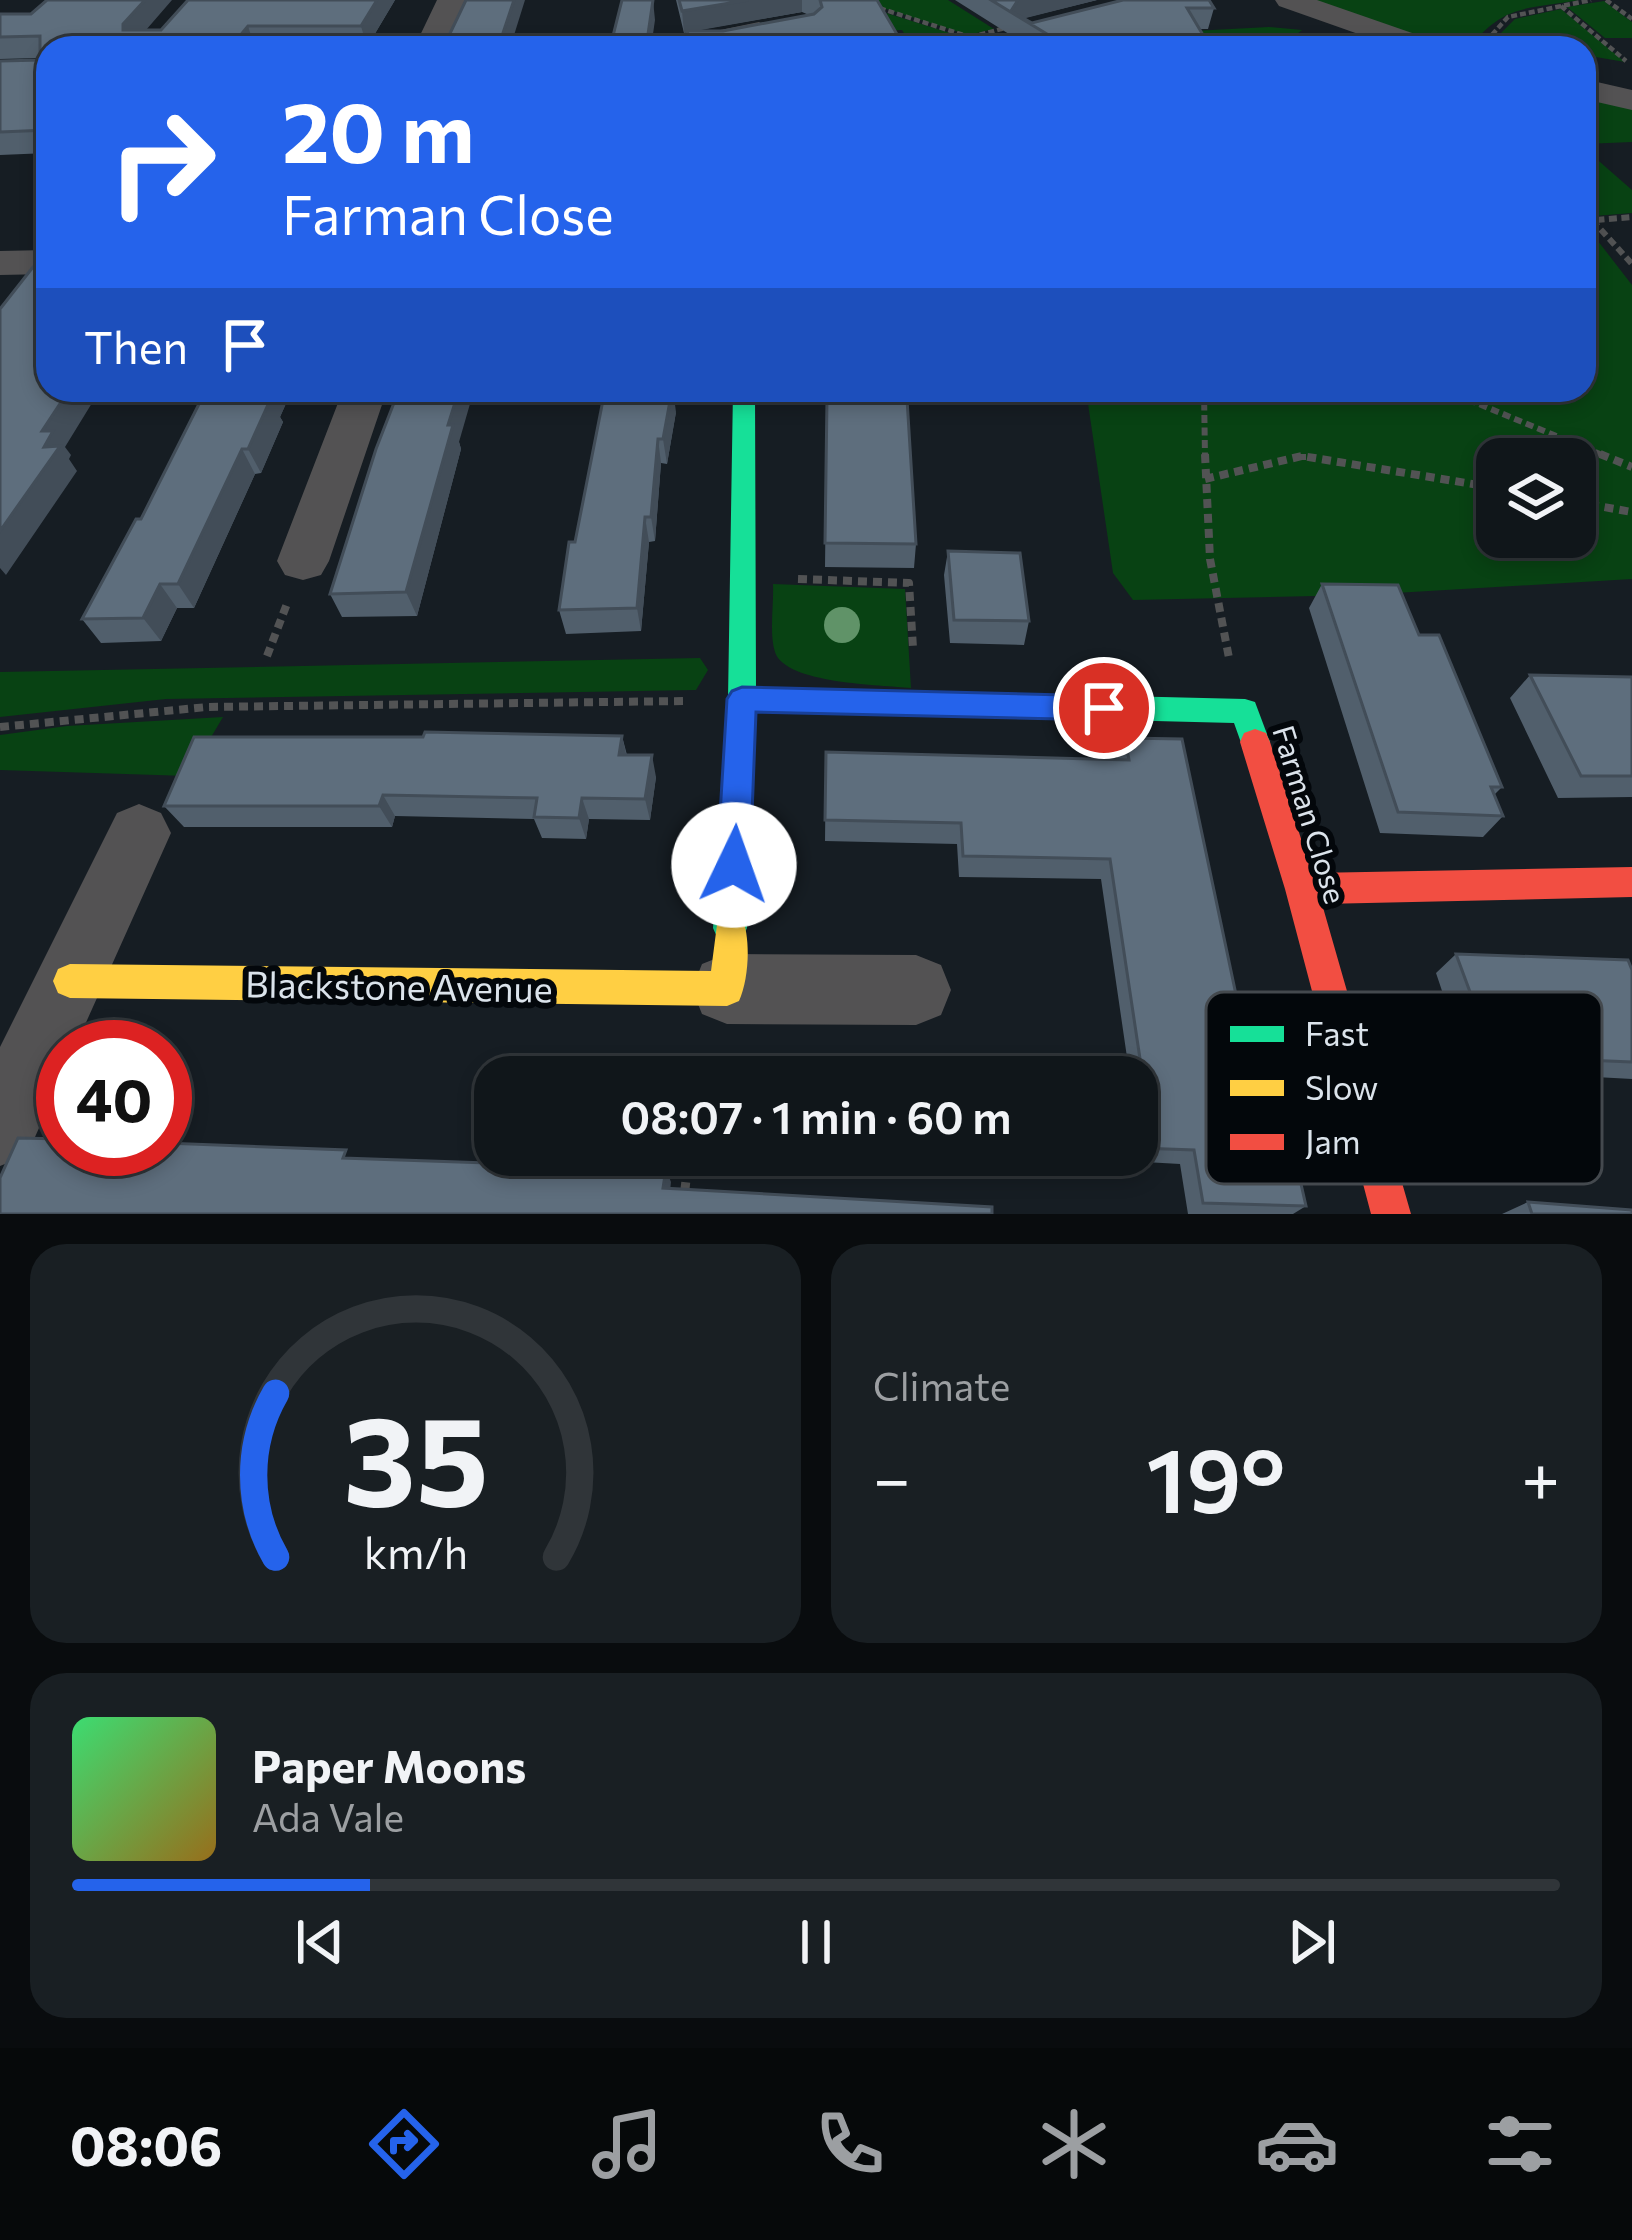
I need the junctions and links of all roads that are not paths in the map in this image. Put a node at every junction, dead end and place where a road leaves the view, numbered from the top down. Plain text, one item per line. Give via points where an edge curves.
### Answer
1 (451, 0) edge
2 (1289, 0) edge
3 (1348, 23) junction
4 (782, 28) edge
5 (434, 36) edge
6 (738, 36) edge
7 (1326, 36) edge
8 (1389, 36) edge
9 (1596, 91) edge
10 (1632, 100) edge
11 (36, 262) edge
12 (0, 263) edge
13 (361, 402) edge
14 (744, 402) edge
15 (303, 561) road end
16 (742, 699) junction
17 (139, 833) dead end
18 (1632, 883) edge
19 (1301, 889) junction
20 (70, 981) junction
21 (727, 989) junction
22 (916, 990) dead end
23 (1330, 992) edge
24 (0, 1128) edge
25 (1383, 1184) edge
26 (1391, 1214) edge

1 - 5 street
2 - 3 street
3 - 7 street
3 - 8 street
4 - 6 street
9 - 10 street
11 - 12 street
13 - 15 street
14 - 16 street
16 - 19 street, Farman Close via 1245,711
16 - 21 street
17 - 20 street
18 - 19 street
19 - 23 street, Farman Close
20 - 21 street, Blackstone Avenue
20 - 24 street
21 - 22 street, Blackstone Avenue
25 - 26 street, Farman Close

